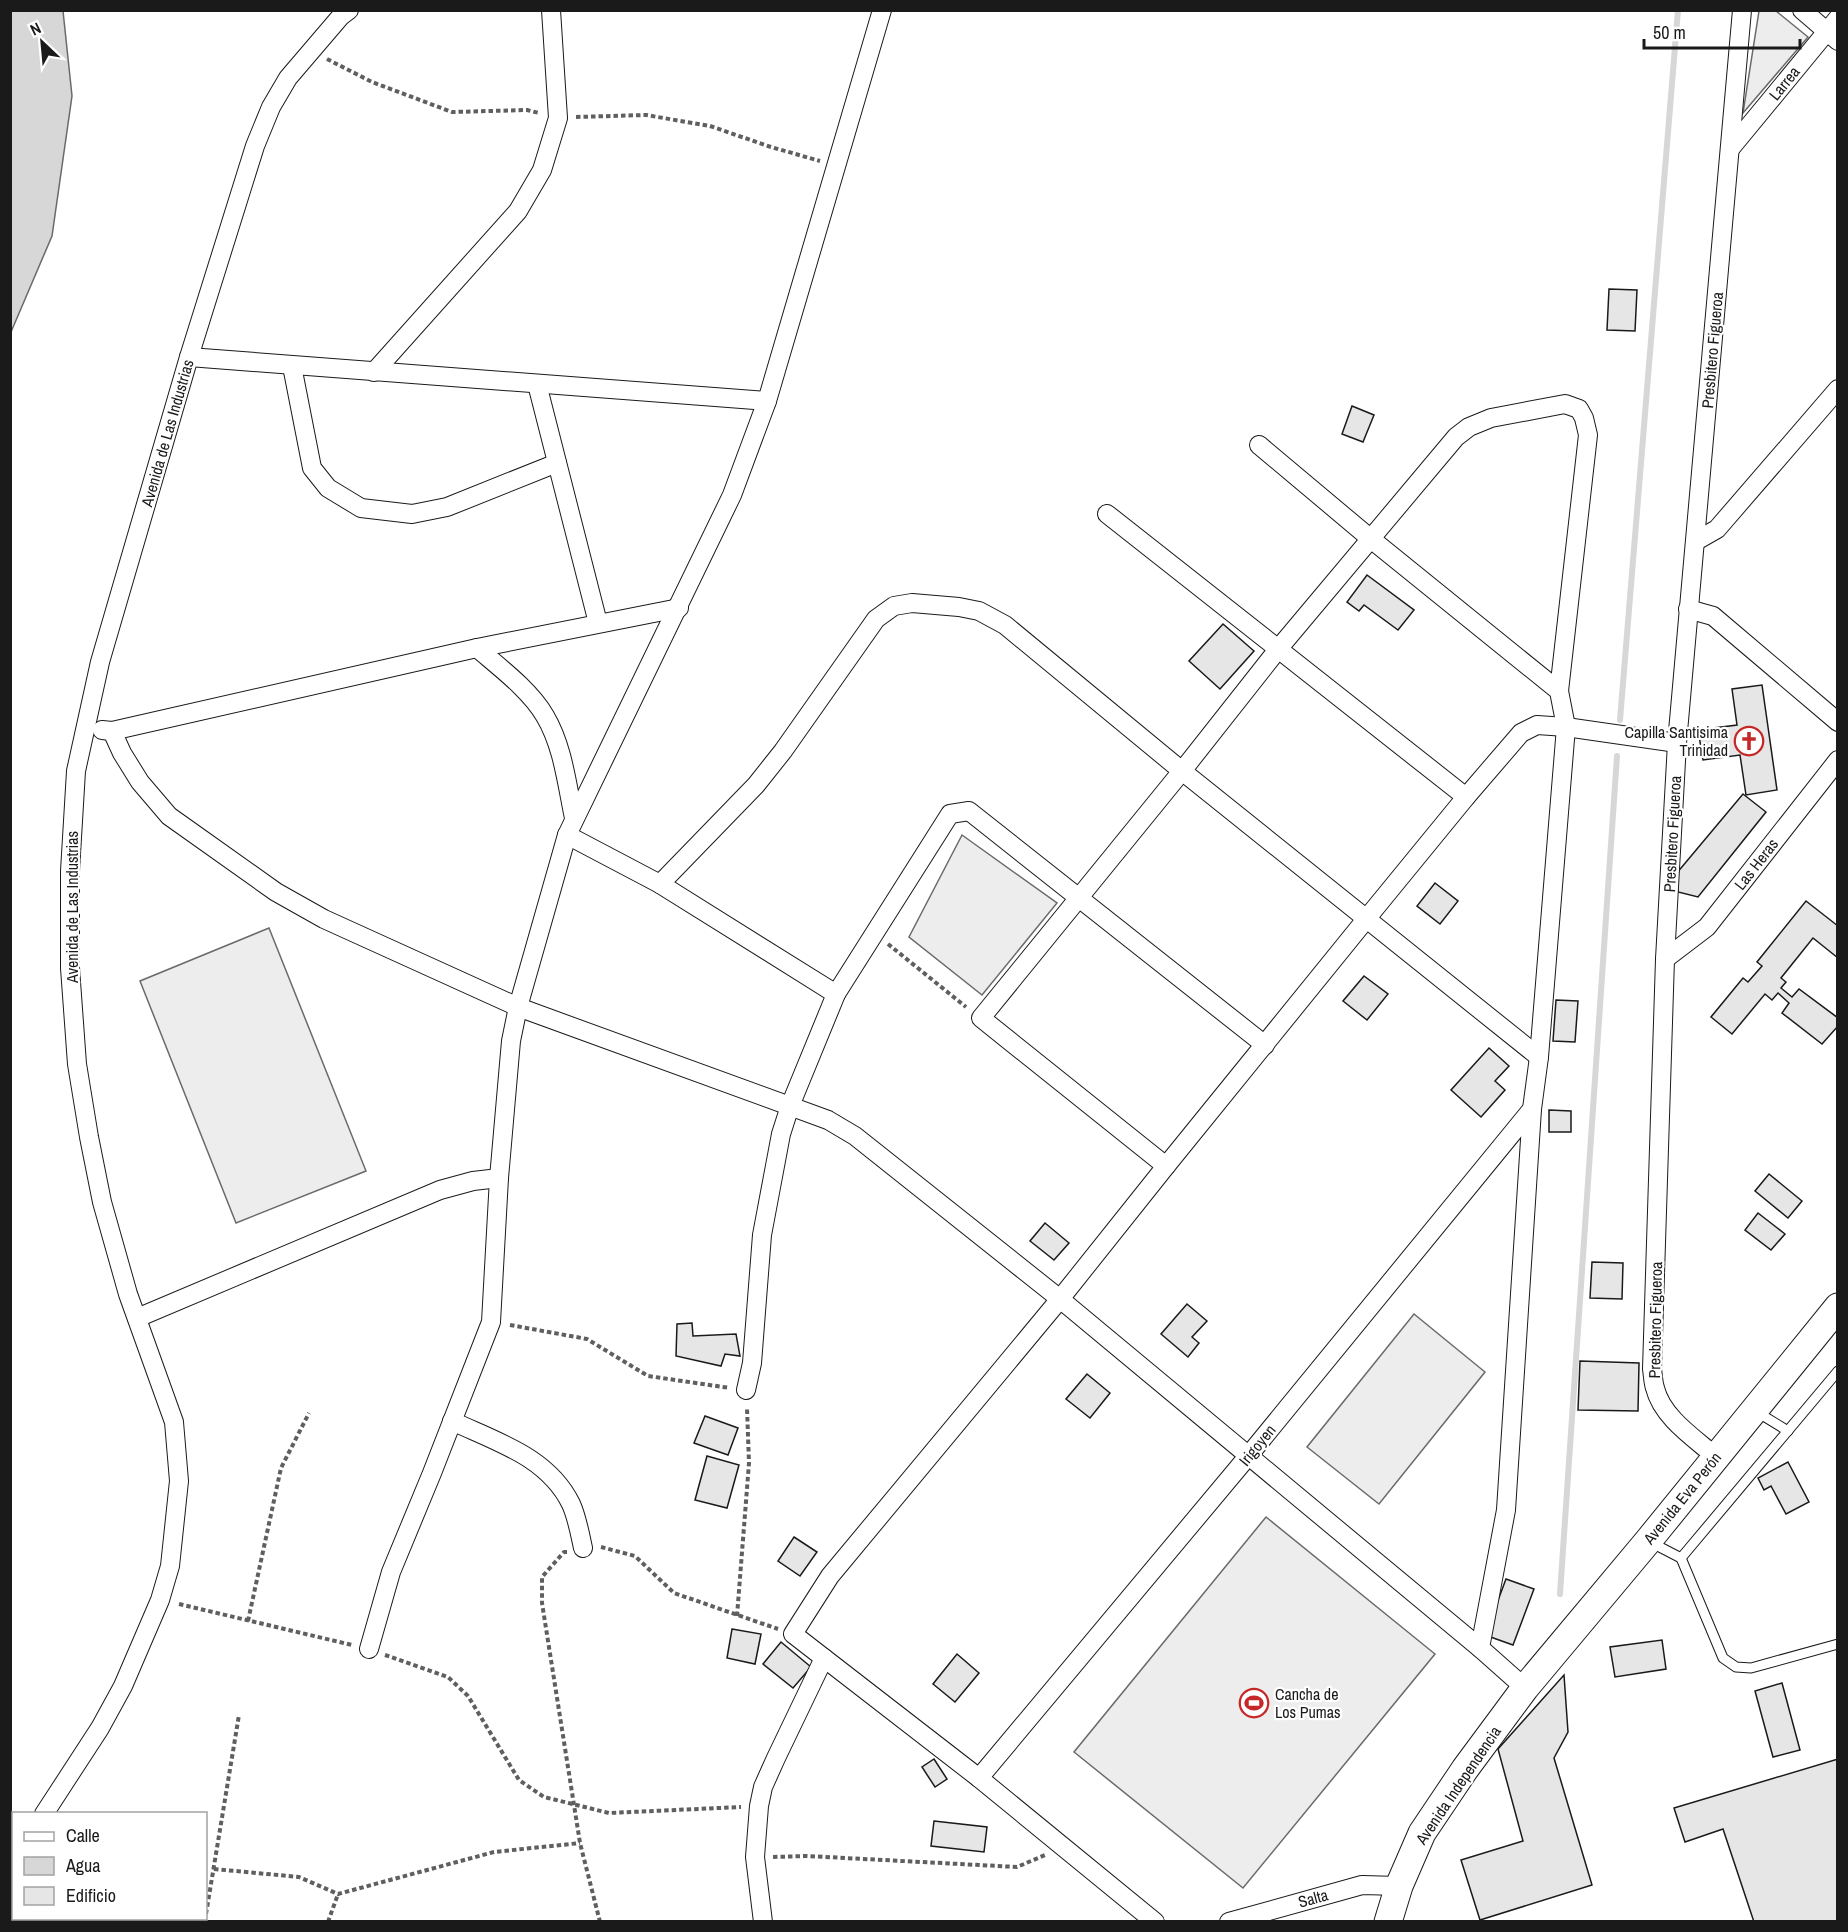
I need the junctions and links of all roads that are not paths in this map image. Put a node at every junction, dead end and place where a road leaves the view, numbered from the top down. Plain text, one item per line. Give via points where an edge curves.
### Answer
1 (349, 10) edge
2 (551, 10) edge
3 (882, 10) edge
4 (1742, 10) edge
5 (1802, 10) edge
6 (1834, 30) edge
7 (1730, 149) junction
8 (189, 357) junction
9 (292, 366) junction
10 (374, 372) junction
11 (537, 384) junction
12 (1838, 389) edge
13 (767, 401) junction
14 (1259, 445) dead end
15 (557, 463) junction
16 (1107, 514) dead end
17 (1371, 539) junction
18 (1696, 541) junction
19 (678, 608) junction
20 (1688, 609) junction
21 (598, 623) junction
22 (477, 648) junction
23 (1279, 648) junction
24 (1559, 691) junction
25 (1838, 722) edge
26 (1566, 727) junction
27 (85, 729) junction
28 (112, 731) junction
29 (1677, 743) junction
30 (1838, 760) edge
31 (1182, 771) junction
32 (1466, 797) junction
33 (571, 826) junction
34 (660, 884) junction
35 (1078, 897) junction
36 (1367, 918) junction
37 (1665, 959) junction
38 (836, 994) junction
39 (518, 1006) junction
40 (1265, 1045) junction
41 (1539, 1057) junction
42 (790, 1106) junction
43 (1532, 1109) junction
44 (1166, 1166) junction
45 (499, 1178) junction
46 (1060, 1299) junction
47 (1838, 1307) edge
48 (137, 1318) junction
49 (1836, 1377) edge
50 (746, 1390) road end
51 (1754, 1410) junction
52 (453, 1421) junction
53 (1788, 1431) junction
54 (1249, 1455) junction
55 (1715, 1456) junction
56 (1648, 1541) junction
57 (583, 1548) road end
58 (1681, 1558) junction
59 (1838, 1644) edge
60 (1480, 1648) junction
61 (369, 1649) road end
62 (824, 1658) junction
63 (1525, 1688) junction
64 (979, 1778) junction
65 (46, 1812) edge
66 (1399, 1886) junction
67 (763, 1922) edge
68 (1155, 1922) edge
69 (1229, 1922) edge
70 (1388, 1922) edge

1 - 8 street, Avenida de Las Industrias via 288,78 271,107 255,146
2 - 10 street via 558,118 542,170 518,211
3 - 13 street
4 - 7 street, Presbitero Figueroa
5 - 6 street
6 - 7 street, Larrea
7 - 18 street, Presbitero Figueroa
8 - 9 street
8 - 27 street, Avenida de Las Industrias via 100,662
9 - 10 street
9 - 15 street via 312,468 328,488 361,508 412,514 447,507
10 - 11 street
11 - 13 street
11 - 15 street
12 - 18 street via 1717,529
13 - 19 street via 732,495
14 - 17 street
15 - 21 street
16 - 23 street
17 - 23 street
17 - 24 street
17 - 24 street via 1456,437 1469,427 1491,418 1545,407 1565,404 1579,409 1588,435
18 - 20 street, Presbitero Figueroa
19 - 21 street
19 - 33 street
20 - 25 street via 1713,616
20 - 29 street, Presbitero Figueroa
21 - 22 street
22 - 28 street
22 - 33 street via 514,680 545,716 557,742
23 - 31 street
23 - 32 street
24 - 26 street
26 - 29 street
26 - 32 street via 1537,725 1521,733
26 - 41 street
27 - 28 street
27 - 48 street, Avenida de Las Industrias via 76,771 70,871 70,968 77,1064 102,1202
28 - 39 street via 140,782 169,816 276,892 324,919
29 - 37 street, Presbitero Figueroa
30 - 37 street, Las Heras via 1707,927
31 - 34 street via 1005,625 979,611 958,607 912,603 894,606 876,619 756,785
31 - 35 street
31 - 36 street
32 - 36 street
33 - 34 street
33 - 39 street
34 - 38 street
35 - 38 street via 969,811 951,814
35 - 40 street
35 - 44 street via 981,1018
36 - 40 street
36 - 41 street
37 - 55 street, Presbitero Figueroa via 1652,1369 1655,1390 1664,1408
38 - 42 street
39 - 42 street
39 - 45 street via 511,1041
40 - 44 street
41 - 43 street
42 - 46 street via 828,1120 855,1136
42 - 50 street via 762,1235 752,1362
43 - 54 street, Irigoyen
43 - 60 street via 1506,1510
44 - 46 street
45 - 48 street via 440,1190
45 - 52 street via 491,1322
46 - 54 street
46 - 62 street via 830,1576 793,1634
47 - 51 main road, Avenida Eva Perón
48 - 65 street, Avenida de Las Industrias via 174,1422 179,1480 170,1566 160,1600 123,1686
49 - 53 lane
51 - 53 lane
51 - 55 main road, Avenida Eva Perón
52 - 57 street via 529,1456 554,1478 572,1505
52 - 61 street via 391,1572
53 - 58 lane
54 - 60 street
54 - 64 street, Irigoyen
55 - 56 main road, Avenida Eva Perón
56 - 58 lane
56 - 63 main road, Avenida Eva Perón
58 - 59 lane via 1723,1658 1736,1667 1751,1668
60 - 63 street
62 - 64 street
62 - 67 street via 776,1758 759,1806 754,1857
63 - 66 main road, Avenida Independencia via 1422,1833
64 - 68 street
66 - 69 street, Salta via 1362,1885
66 - 70 main road, Avenida Independencia

